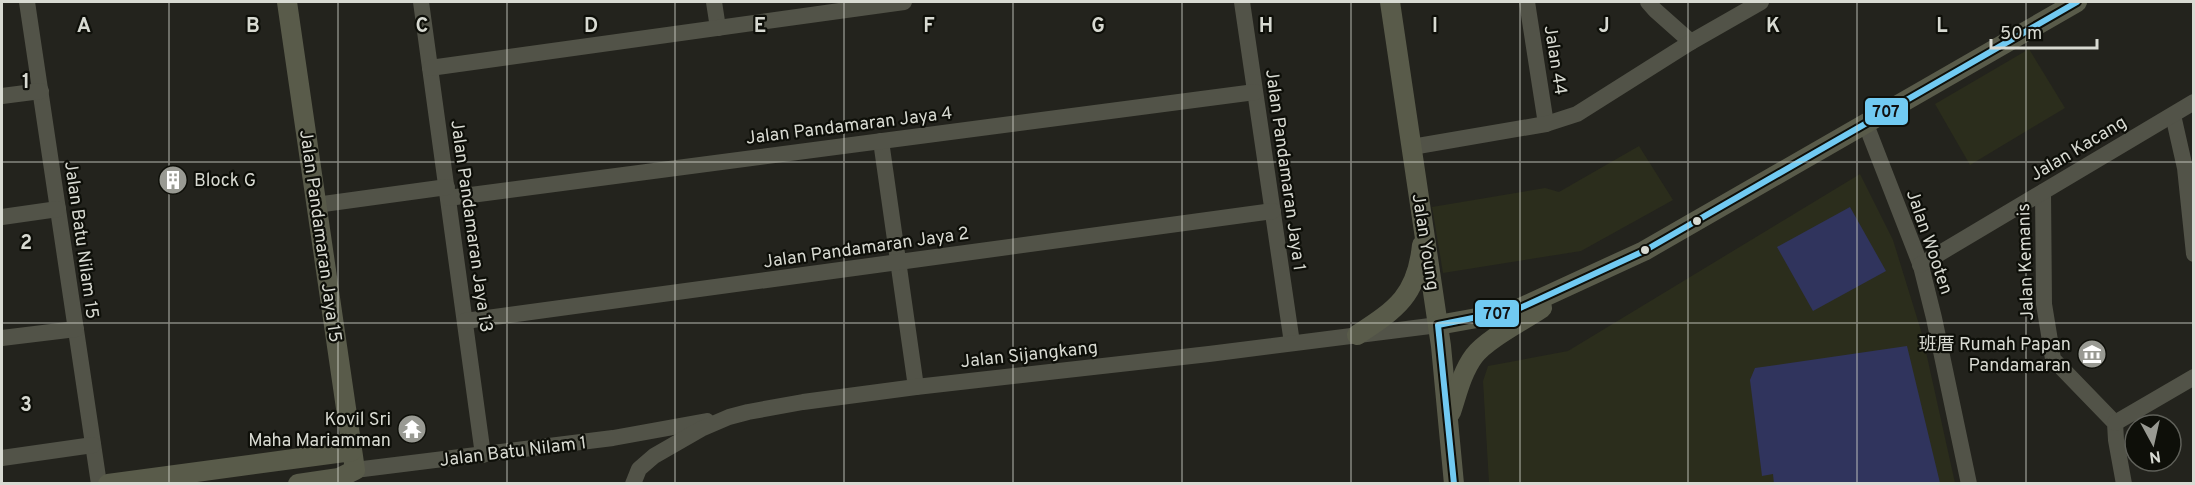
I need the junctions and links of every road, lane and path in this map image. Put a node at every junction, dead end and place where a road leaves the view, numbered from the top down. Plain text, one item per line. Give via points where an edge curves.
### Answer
1 (27, 2) edge
2 (286, 2) edge
3 (421, 2) edge
4 (714, 2) edge
5 (904, 2) edge
6 (1242, 2) edge
7 (1390, 2) edge
8 (1527, 2) edge
9 (1648, 2) edge
10 (1761, 2) edge
11 (2077, 2) edge
12 (718, 28) junction
13 (1691, 42) junction
14 (430, 68) junction
15 (40, 91) junction
16 (1255, 92) junction
17 (2, 96) edge
18 (2193, 102) edge
19 (2173, 115) junction
20 (1865, 122) junction
21 (1546, 124) junction
22 (881, 141) junction
23 (1412, 147) junction
24 (447, 192) junction
25 (2043, 192) junction
26 (316, 205) junction
27 (58, 209) junction
28 (1273, 211) junction
29 (2, 217) edge
30 (1424, 228) junction
31 (2193, 254) edge
32 (898, 262) junction
33 (1920, 265) junction
34 (1589, 277) junction
35 (465, 321) junction
36 (1438, 325) junction
37 (76, 328) junction
38 (1357, 335) junction
39 (2, 338) edge
40 (1292, 343) junction
41 (2193, 378) edge
42 (916, 387) junction
43 (729, 417) junction
44 (1449, 417) junction
45 (2115, 423) junction
46 (93, 445) junction
47 (352, 451) junction
48 (483, 455) junction
49 (2, 458) edge
50 (355, 470) junction
51 (636, 476) edge
52 (99, 483) edge
53 (108, 483) edge
54 (298, 483) edge
55 (1454, 483) edge
56 (1969, 483) edge
57 (2124, 483) edge

1 - 15 street, Jalan Batu Nilam 15
2 - 26 main road, Jalan Pandamaran Jaya 15
3 - 14 street, Jalan Pandamaran Jaya 13
4 - 12 street
5 - 12 street
6 - 16 street, Jalan Pandamaran Jaya 1
7 - 23 main road, Jalan Young
8 - 21 street, Jalan 44
9 - 13 street
10 - 13 street
11 - 20 main road
12 - 14 street
13 - 21 street via 1577,114
14 - 24 street, Jalan Pandamaran Jaya 13
15 - 17 street
15 - 27 street, Jalan Batu Nilam 15
16 - 22 street, Jalan Pandamaran Jaya 4
16 - 28 street, Jalan Pandamaran Jaya 1
18 - 19 street, Jalan Kacang
19 - 25 street, Jalan Kacang
19 - 31 street via 2185,168
20 - 33 street, Jalan Wooten
20 - 34 main road via 1652,246
21 - 23 street
22 - 24 street, Jalan Pandamaran Jaya 4
22 - 32 street
23 - 30 main road, Jalan Young
24 - 26 street, Jalan Pandamaran Jaya 4
24 - 35 street, Jalan Pandamaran Jaya 13
25 - 33 street, Jalan Kacang
25 - 45 street, Jalan Kemanis via 2044,304 2053,359
26 - 47 main road, Jalan Pandamaran Jaya 15
27 - 29 street
27 - 37 street, Jalan Batu Nilam 15
28 - 32 street, Jalan Pandamaran Jaya 2
28 - 40 street, Jalan Pandamaran Jaya 1
30 - 36 main road, Jalan Young
30 - 38 main road via 1421,259 1405,298
32 - 35 street, Jalan Pandamaran Jaya 2
32 - 42 street
33 - 56 street, Jalan Wooten
34 - 36 main road via 1518,309
34 - 44 main road via 1474,356
35 - 48 street, Jalan Pandamaran Jaya 13
36 - 38 street, Jalan Sijangkang
36 - 44 main road, Jalan Young
37 - 39 street
37 - 46 street, Jalan Batu Nilam 15
38 - 40 street, Jalan Sijangkang
40 - 42 street, Jalan Sijangkang
41 - 45 street
42 - 43 street, Jalan Sijangkang via 803,402
43 - 48 street, Jalan Batu Nilam 1 via 613,438
43 - 51 street, Jalan Sijangkang via 654,456
44 - 55 main road, Jalan Young
45 - 57 street
46 - 49 street
46 - 52 street, Jalan Batu Nilam 15
47 - 50 main road, Jalan Pandamaran Jaya 15
47 - 53 main road
48 - 50 street, Jalan Batu Nilam 1
50 - 54 main road, Jalan Batu Nilam 1 via 339,478

